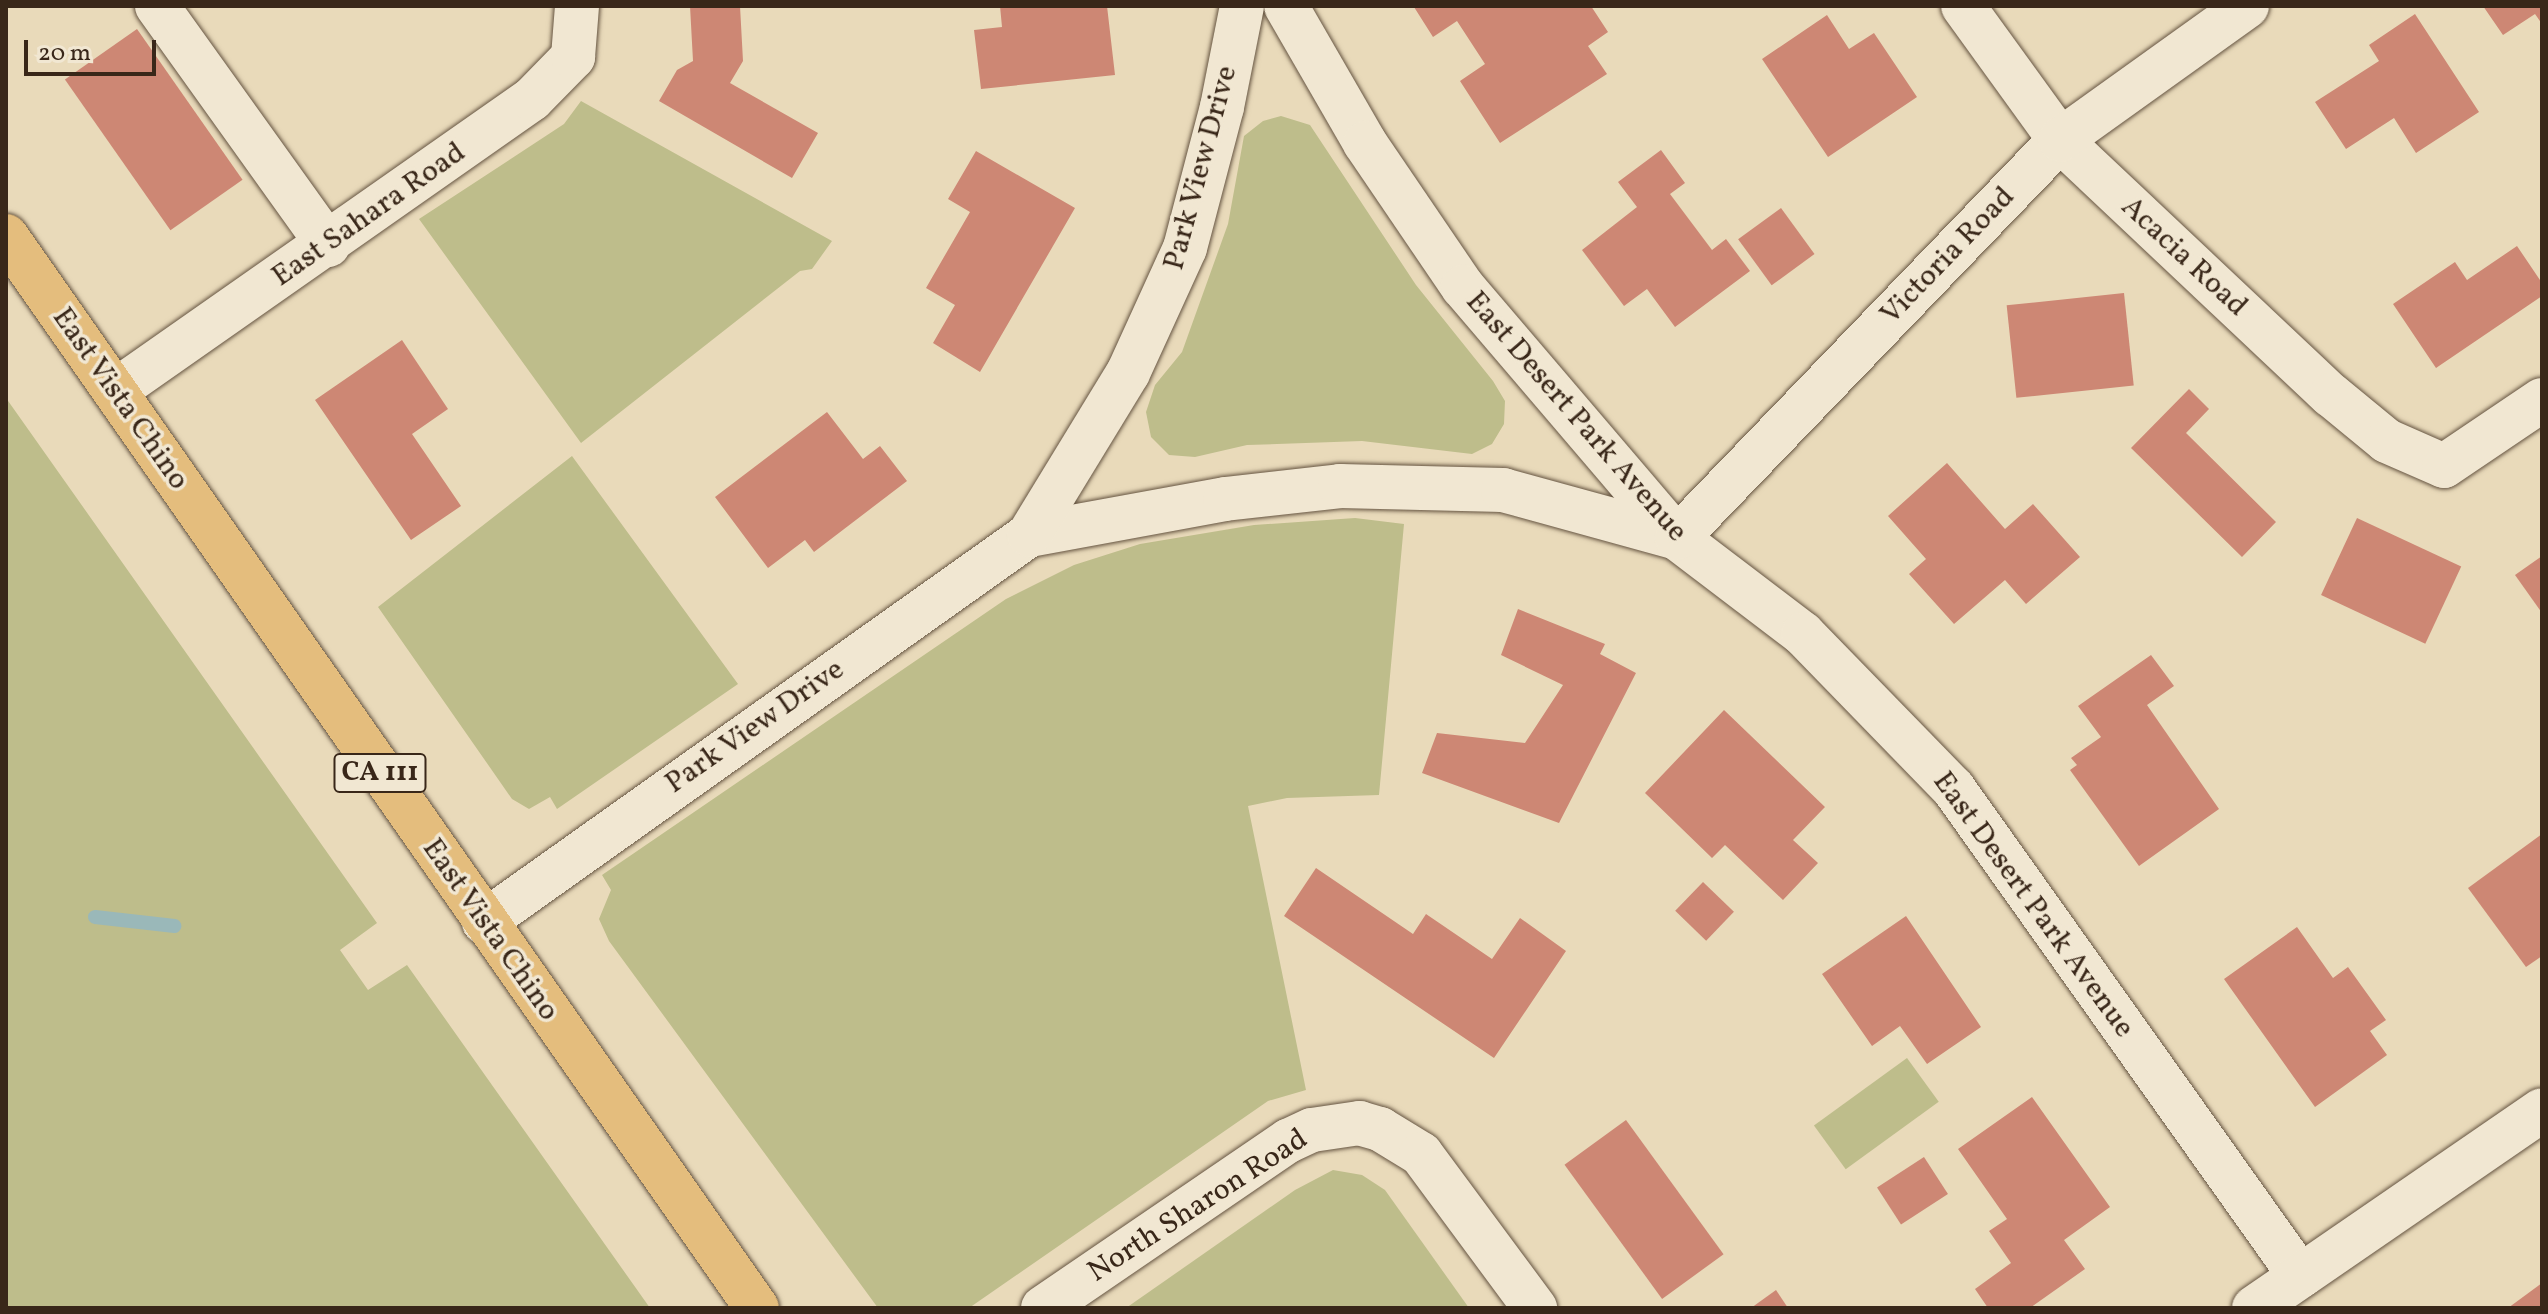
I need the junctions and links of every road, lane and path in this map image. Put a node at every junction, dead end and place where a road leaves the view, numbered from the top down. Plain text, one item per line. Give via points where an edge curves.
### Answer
1 (157, 6) edge
2 (577, 6) edge
3 (1242, 6) edge
4 (1286, 6) edge
5 (1963, 6) edge
6 (2247, 6) edge
7 (2060, 140) junction
8 (6, 236) edge
9 (328, 245) junction
10 (115, 391) junction
11 (2542, 400) edge
12 (1029, 535) junction
13 (1677, 538) junction
14 (484, 922) junction
15 (2542, 1110) edge
16 (2300, 1276) junction
17 (757, 1308) edge
18 (1043, 1308) edge
19 (1535, 1308) edge
20 (2254, 1308) edge

1 - 9 street
2 - 9 street, East Sahara Road via 573,57 532,99
3 - 12 street, Park View Drive via 1185,248 1128,373
4 - 13 street, East Desert Park Avenue via 1365,143 1463,287
5 - 7 street, Acacia Road
6 - 7 street, Victoria Road
7 - 11 street, Acacia Road via 2331,395 2387,441 2444,466
7 - 13 street, Victoria Road
8 - 10 main road, East Vista Chino / CA 111
9 - 10 street, East Sahara Road
10 - 14 main road, East Vista Chino / CA 111
12 - 13 street, Park View Drive via 1225,499 1340,486 1503,490
12 - 14 street, Park View Drive
13 - 16 street, East Desert Park Avenue via 1803,634 1953,788
14 - 17 main road, East Vista Chino / CA 111
15 - 16 street
16 - 20 street
18 - 19 street, North Sharon Road via 1288,1141 1312,1130 1359,1123 1403,1140 1421,1154

